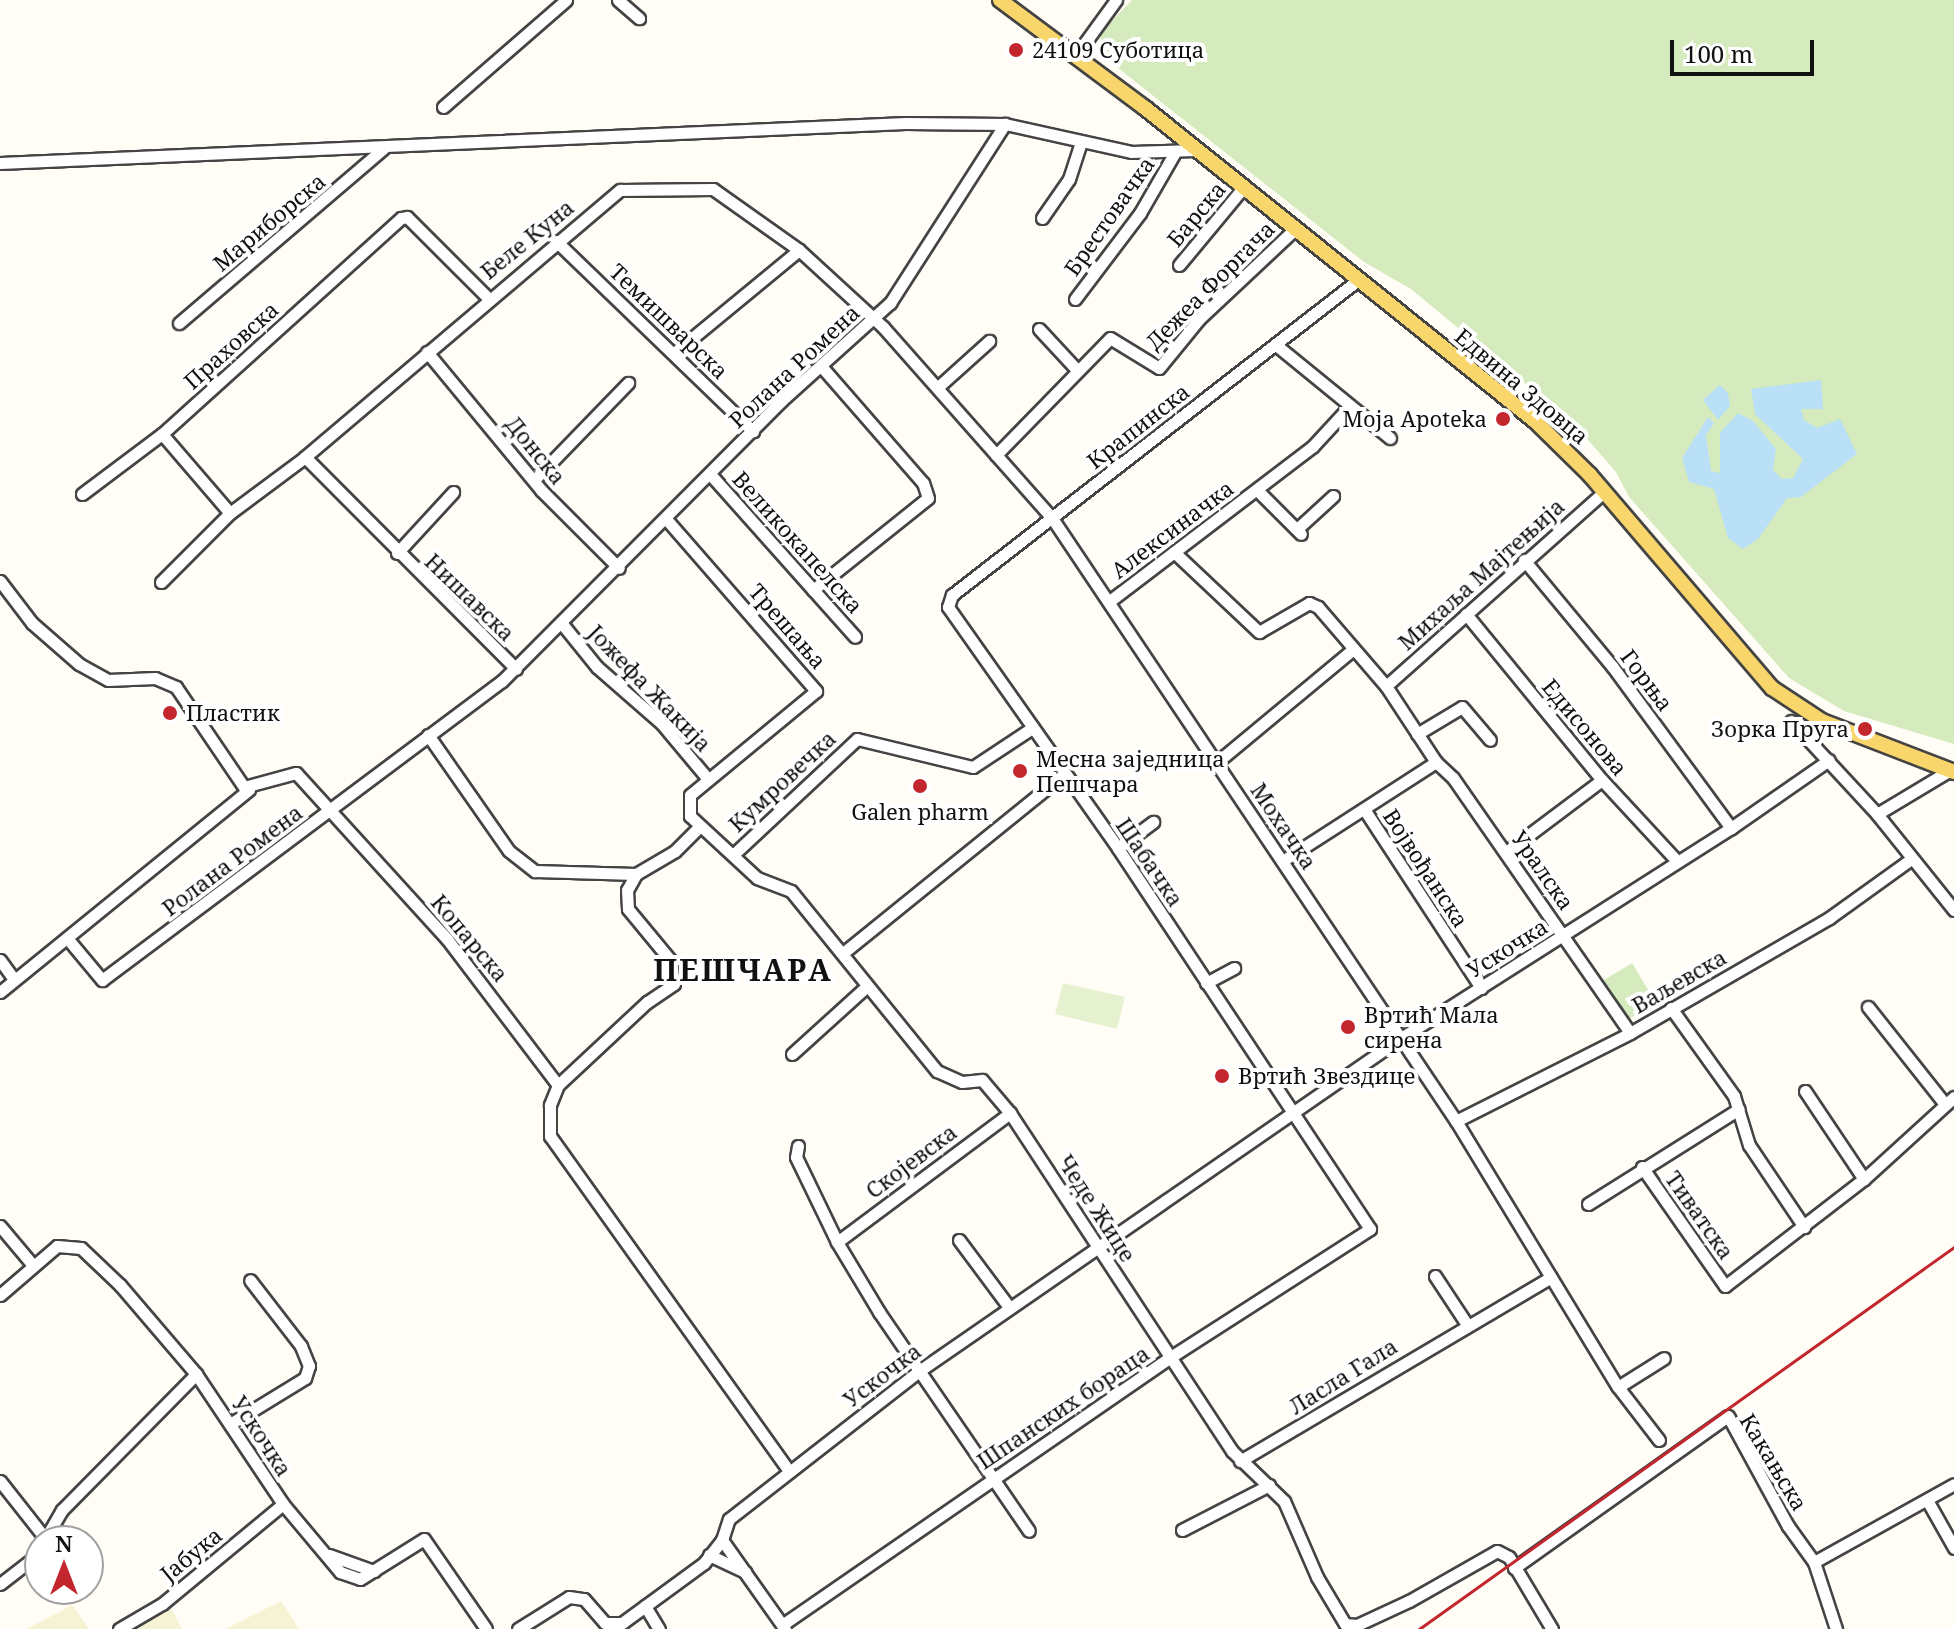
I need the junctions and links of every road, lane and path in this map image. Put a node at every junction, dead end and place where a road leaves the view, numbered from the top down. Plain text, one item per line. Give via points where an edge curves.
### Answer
1 (566, 0) edge
2 (618, 0) edge
3 (1000, 0) edge
4 (1116, 0) edge
5 (639, 18) dead end
6 (1076, 55) junction
7 (443, 107) dead end
8 (1005, 124) junction
9 (1081, 142) junction
10 (383, 149) junction
11 (1195, 150) junction
12 (1174, 154) junction
13 (0, 163) edge
14 (1243, 188) junction
15 (1042, 218) dead end
16 (1295, 229) junction
17 (556, 241) junction
18 (799, 250) junction
19 (1179, 265) dead end
20 (1358, 280) junction
21 (488, 298) junction
22 (1075, 299) dead end
23 (872, 321) junction
24 (179, 323) dead end
25 (1039, 329) dead end
26 (989, 341) dead end
27 (1276, 345) junction
28 (427, 352) junction
29 (674, 353) junction
30 (821, 366) junction
31 (1077, 370) junction
32 (628, 383) dead end
33 (938, 387) junction
34 (1349, 407) junction
35 (753, 431) junction
36 (162, 434) junction
37 (1390, 438) dead end
38 (996, 455) junction
39 (305, 457) junction
40 (710, 474) junction
41 (535, 479) junction
42 (1257, 490) junction
43 (453, 492) dead end
44 (1604, 492) junction
45 (82, 494) dead end
46 (1333, 496) dead end
47 (230, 513) junction
48 (1052, 518) junction
49 (667, 520) junction
50 (1174, 552) junction
51 (397, 553) junction
52 (1524, 560) junction
53 (619, 568) junction
54 (0, 581) edge
55 (161, 582) dead end
56 (813, 590) junction
57 (1111, 600) junction
58 (948, 607) joint
59 (1466, 614) junction
60 (563, 625) junction
61 (855, 637) dead end
62 (1351, 651) junction
63 (516, 669) junction
64 (1386, 686) junction
65 (1791, 721) dead end
66 (1032, 728) junction
67 (1417, 734) junction
68 (428, 735) junction
69 (1490, 740) dead end
70 (1829, 760) junction
71 (1436, 762) junction
72 (1216, 763) junction
73 (1952, 770) edge
74 (1063, 775) junction
75 (708, 779) junction
76 (1602, 780) junction
77 (249, 790) junction
78 (1364, 809) junction
79 (333, 810) junction
80 (1877, 814) junction
81 (1153, 822) dead end
82 (700, 826) junction
83 (1731, 828) junction
84 (1118, 848) junction
85 (1506, 852) junction
86 (735, 853) junction
87 (1911, 859) junction
88 (1284, 860) junction
89 (1677, 861) junction
90 (636, 874) junction
91 (1954, 910) edge
92 (1564, 936) junction
93 (67, 938) junction
94 (843, 953) junction
95 (0, 960) edge
96 (1234, 968) dead end
97 (14, 979) junction
98 (1206, 983) junction
99 (866, 987) junction
100 (1481, 988) junction
101 (0, 992) edge
102 (1868, 1007) dead end
103 (1671, 1008) junction
104 (1630, 1033) junction
105 (1398, 1040) junction
106 (792, 1054) dead end
107 (558, 1085) junction
108 (1805, 1091) dead end
109 (1949, 1100) edge
110 (1739, 1109) junction
111 (1295, 1110) junction
112 (1010, 1113) junction
113 (1456, 1121) junction
114 (798, 1146) dead end
115 (1642, 1167) junction
116 (1864, 1179) junction
117 (1588, 1204) dead end
118 (0, 1226) edge
119 (1804, 1227) junction
120 (1370, 1229) joint
121 (959, 1240) dead end
122 (837, 1242) junction
123 (1099, 1247) junction
124 (31, 1263) junction
125 (1435, 1276) dead end
126 (1551, 1277) junction
127 (250, 1280) dead end
128 (0, 1295) edge
129 (1009, 1307) junction
130 (1466, 1323) junction
131 (1169, 1358) junction
132 (1664, 1358) dead end
133 (919, 1371) junction
134 (196, 1374) junction
135 (1618, 1387) junction
136 (230, 1424) junction
137 (1659, 1440) dead end
138 (1240, 1461) junction
139 (789, 1471) junction
140 (992, 1478) junction
141 (0, 1481) edge
142 (1954, 1484) edge
143 (1269, 1485) junction
144 (1927, 1500) junction
145 (283, 1504) junction
146 (34, 1525) edge
147 (54, 1525) edge
148 (1182, 1530) dead end
149 (1029, 1531) dead end
150 (722, 1540) junction
151 (1954, 1548) edge
152 (709, 1555) junction
153 (1814, 1562) junction
154 (24, 1565) edge
155 (1514, 1568) junction
156 (749, 1574) junction
157 (0, 1584) edge
158 (645, 1606) junction
159 (784, 1627) edge
160 (119, 1629) edge
161 (486, 1629) edge
162 (518, 1629) edge
163 (659, 1629) edge
164 (1552, 1629) edge
165 (1836, 1629) edge

1 - 7 street
2 - 5 street
3 - 6 main road, Едвина Здовца
4 - 6 street
6 - 11 main road, Едвина Здовца
8 - 9 street
8 - 10 street via 905,123
8 - 23 street, Ролана Ромена via 910,277
9 - 12 street
9 - 15 street via 1069,179
10 - 13 street
10 - 24 street, Мариборска
11 - 12 street
11 - 14 main road, Едвина Здовца
12 - 22 street, Брестовачка via 1140,213
14 - 16 main road, Едвина Здовца
14 - 19 street, Барска
16 - 20 main road, Едвина Здовца
16 - 31 street, Дежеа Форгача via 1199,319 1159,368 1110,338
17 - 18 street, Беле Куна via 620,190 713,189
17 - 21 street, Беле Куна
17 - 29 street, Темишварска
18 - 23 street, Беле Куна
18 - 29 street
20 - 27 street, Крапинска
20 - 44 main road, Едвина Здовца via 1535,421
21 - 28 street, Беле Куна
21 - 36 street, Праховска via 407,217 401,218
23 - 30 street, Ролана Ромена
23 - 33 street, Мохачка
25 - 31 street
26 - 33 street
27 - 34 street
27 - 48 street, Крапинска
28 - 39 street, Беле Куна
28 - 41 street, Донска
29 - 35 street, Темишварска
30 - 35 street, Ролана Ромена
30 - 56 street via 923,483 928,498
31 - 38 street, Дежеа Форгача
32 - 41 street
33 - 38 street, Мохачка
34 - 37 street
34 - 42 street, Алексиначка via 1313,446
35 - 40 street, Ролана Ромена
36 - 45 street, Праховска
36 - 47 street
38 - 48 street, Мохачка
39 - 47 street, Беле Куна
39 - 51 street, Нишавска
40 - 49 street, Ролана Ромена
40 - 56 street, Великокапелска
41 - 53 street, Донска
42 - 46 street, Алексиначка via 1299,532
42 - 50 street, Алексиначка
43 - 51 street, Нишавска
44 - 52 street, Михаља Мајтењија
44 - 73 main road, Едвина Здовца via 1760,677 1798,707 1838,728
47 - 55 street, Беле Куна
48 - 57 street, Мохачка
48 - 58 street, Крапинска via 952,595
49 - 53 street, Ролана Ромена
49 - 75 street, Трешања via 816,691
50 - 57 street, Алексиначка
50 - 62 street, Уралска via 1259,632 1309,603 1318,607
51 - 63 street, Нишавска
52 - 59 street, Михаља Мајтењија
52 - 83 street, Горња via 1612,666
53 - 60 street, Ролана Ромена
54 - 77 street via 32,623 79,664 108,680 155,678 176,687
56 - 61 street, Великокапелска
57 - 72 street, Мохачка
58 - 66 street, Шабачка
59 - 64 street, Михаља Мајтењија
59 - 76 street, Едисонова
60 - 63 street, Ролана Ромена
60 - 75 street, Јожефа Жакија via 597,667 662,724
62 - 64 street, Уралска
62 - 72 street
63 - 68 street, Ролана Ромена
64 - 67 street, Уралска
65 - 70 street
66 - 74 street, Шабачка
66 - 86 street, Кумровечка via 973,767 857,739
67 - 69 street via 1462,707
67 - 71 street, Уралска
68 - 79 street, Ролана Ромена
68 - 90 street via 490,827 526,866 544,873
70 - 80 street
70 - 83 street, Ускочка
71 - 78 street
71 - 85 street, Уралска
72 - 88 street, Мохачка
73 - 80 street
74 - 84 street, Шабачка
74 - 94 street
75 - 82 street, Кумровечка via 686,804
76 - 85 street
76 - 89 street, Едисонова
77 - 79 street, Копарска via 285,772 296,773
77 - 93 street, Ролана Ромена
78 - 88 street
78 - 100 street, Војвођанска
79 - 93 street, Ролана Ромена via 102,980
79 - 107 street, Копарска via 447,939
80 - 87 street
81 - 84 street
82 - 86 street, Кумровечка
82 - 90 street via 675,851
83 - 89 street, Ускочка
84 - 98 street, Шабачка
85 - 92 street, Уралска
86 - 94 street, Кумровечка via 757,878 791,891
87 - 91 street
87 - 103 street, Ваљевска via 1829,918
88 - 105 street, Мохачка
89 - 92 street, Ускочка
90 - 107 street via 627,890 628,909 671,961 674,984 647,1002
92 - 100 street, Ускочка
92 - 104 street, Уралска
93 - 97 street, Ролана Ромена
94 - 99 street, Кумровечка
95 - 97 street
96 - 98 street
97 - 101 street, Ролана Ромена
98 - 111 street, Шабачка
99 - 106 street
99 - 112 street, Чеде Жице via 937,1071 962,1082 982,1080
100 - 105 street, Ускочка
102 - 109 street
103 - 104 street, Ваљевска
103 - 110 street via 1713,1062
104 - 113 street, Ваљевска
105 - 111 street, Ускочка
105 - 113 street, Мохачка
107 - 139 street via 550,1105 550,1136
108 - 116 street
109 - 116 street
110 - 115 street
110 - 119 street via 1749,1145
111 - 120 street, Шабачка
111 - 123 street, Ускочка
112 - 122 street, Скојевска
112 - 123 street, Чеде Жице
113 - 126 street, Мохачка
114 - 122 street via 796,1157
115 - 117 street
115 - 119 street, Тиватска via 1725,1286
116 - 119 street
118 - 124 street
120 - 131 street, Шпанских бораца
121 - 129 street
122 - 133 street
123 - 129 street, Ускочка
123 - 131 street, Чеде Жице
124 - 128 street, Ускочка
124 - 134 street, Ускочка via 65,1244 81,1248
125 - 130 street
126 - 130 street, Ласла Гала
126 - 135 street, Мохачка
127 - 136 street via 301,1346 309,1366 305,1378
129 - 133 street, Ускочка
130 - 138 street, Ласла Гала via 1380,1382
131 - 138 street, Чеде Жице
131 - 140 street, Шпанских бораца
132 - 135 street
133 - 139 street, Ускочка
133 - 140 street
134 - 136 street, Ускочка
134 - 147 street via 62,1510
135 - 137 street, Мохачка
136 - 145 street, Ускочка
138 - 143 street, Чеде Жице
139 - 150 street, Ускочка via 729,1519
140 - 149 street
140 - 159 street, Шпанских бораца
141 - 146 street
142 - 144 street
143 - 148 street
143 - 155 street, Чеде Жице via 1284,1501 1317,1577 1345,1624 1357,1625 1409,1601 1487,1552 1503,1553
144 - 151 street
144 - 153 street
145 - 160 street, Јабука via 162,1604
145 - 161 street, Ускочка via 328,1555 374,1571 424,1539
150 - 152 street, Ускочка
150 - 156 street
152 - 156 street
152 - 158 street, Ускочка
153 - 155 street, Какањска via 1788,1526 1728,1416
153 - 165 street, Какањска
154 - 157 street
155 - 164 street
156 - 159 street
158 - 162 street, Ускочка via 611,1626 584,1599 569,1597
158 - 163 street

